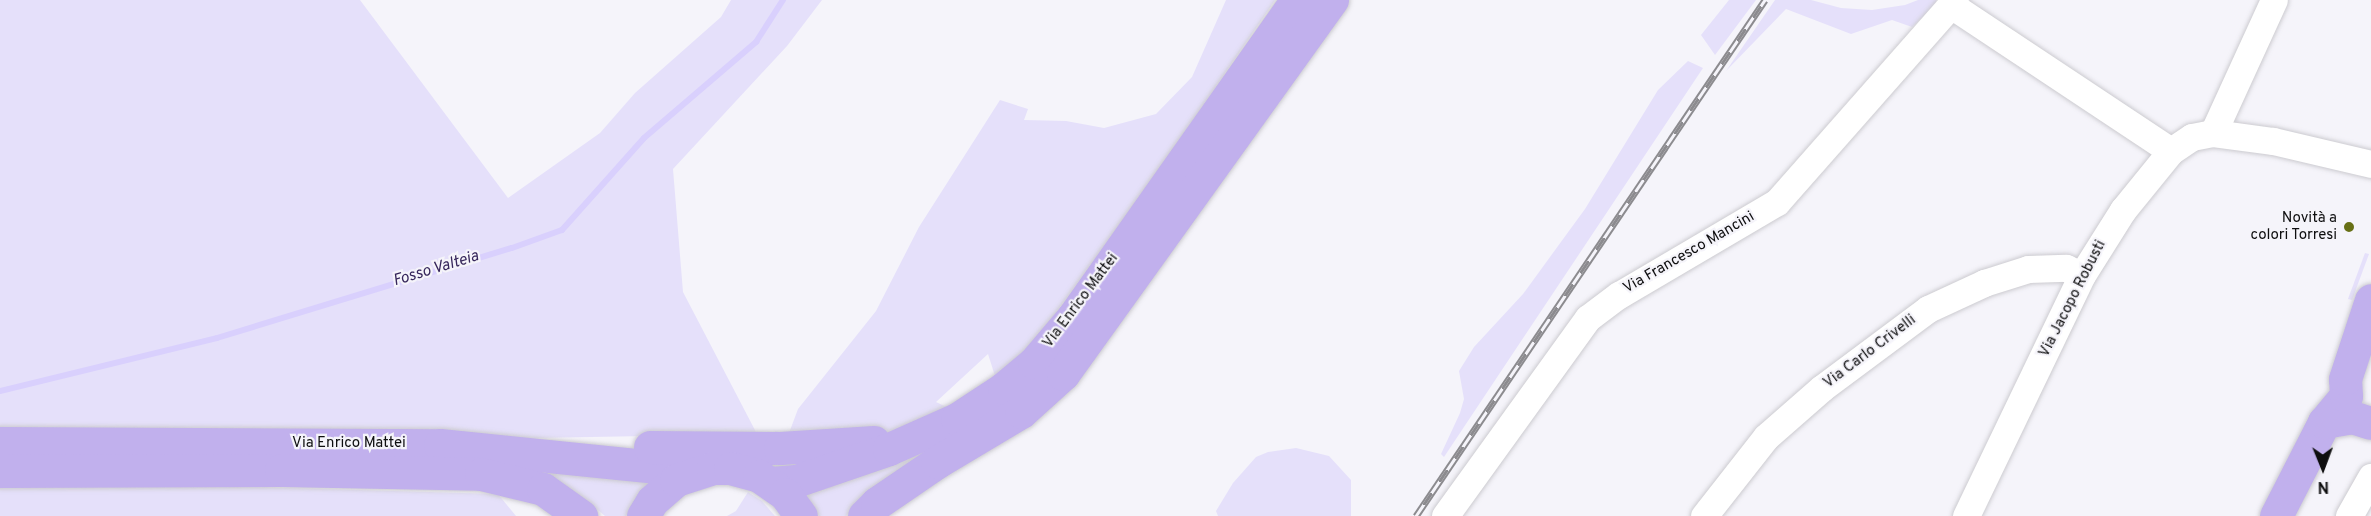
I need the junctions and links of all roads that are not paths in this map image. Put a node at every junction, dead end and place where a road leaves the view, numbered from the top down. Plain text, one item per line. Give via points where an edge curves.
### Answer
1 (1297, 0) edge
2 (1332, 0) edge
3 (2274, 0) edge
4 (1953, 3) edge
5 (2213, 133) junction
6 (2171, 151) junction
7 (2371, 164) edge
8 (2082, 275) junction
9 (2371, 300) edge
10 (2355, 379) edge
11 (2324, 422) junction
12 (2370, 423) edge
13 (915, 438) junction
14 (0, 443) edge
15 (440, 445) junction
16 (750, 469) junction
17 (0, 471) edge
18 (697, 471) junction
19 (2371, 477) edge
20 (581, 516) edge
21 (643, 516) edge
22 (801, 516) edge
23 (864, 516) edge
24 (1445, 516) edge
25 (1704, 516) edge
26 (1966, 516) edge
27 (2276, 516) edge
28 (2349, 516) edge

1 - 13 main road, Via Enrico Mattei via 1072,317 1034,363 957,419
2 - 23 main road, Via Enrico Mattei via 1064,374 1021,412 937,462
3 - 5 street
4 - 6 street, Via Francesco Mancini
4 - 24 street, Via Francesco Mancini via 1777,202 1619,294 1588,318
5 - 6 street, Via Jacopo Robusti via 2192,137
5 - 7 street, Via Jacopo Robusti via 2273,141
6 - 8 street, Via Jacopo Robusti via 2123,210
8 - 25 street, Via Carlo Crivelli via 2066,268 2028,268 1928,309 1822,388 1766,437
8 - 26 street, Via Jacopo Robusti
9 - 10 main road via 2360,331
10 - 11 main road
10 - 12 main road
11 - 12 main road via 2352,417
11 - 27 main road
13 - 16 main road via 780,448
13 - 16 main road, Via Enrico Mattei via 796,481
14 - 15 main road, Via Enrico Mattei
15 - 16 main road
15 - 18 main road, Via Enrico Mattei
16 - 18 main road
16 - 22 main road via 784,494
17 - 20 main road, Via Enrico Mattei via 481,474 543,489
18 - 21 main road via 663,489
19 - 28 street

